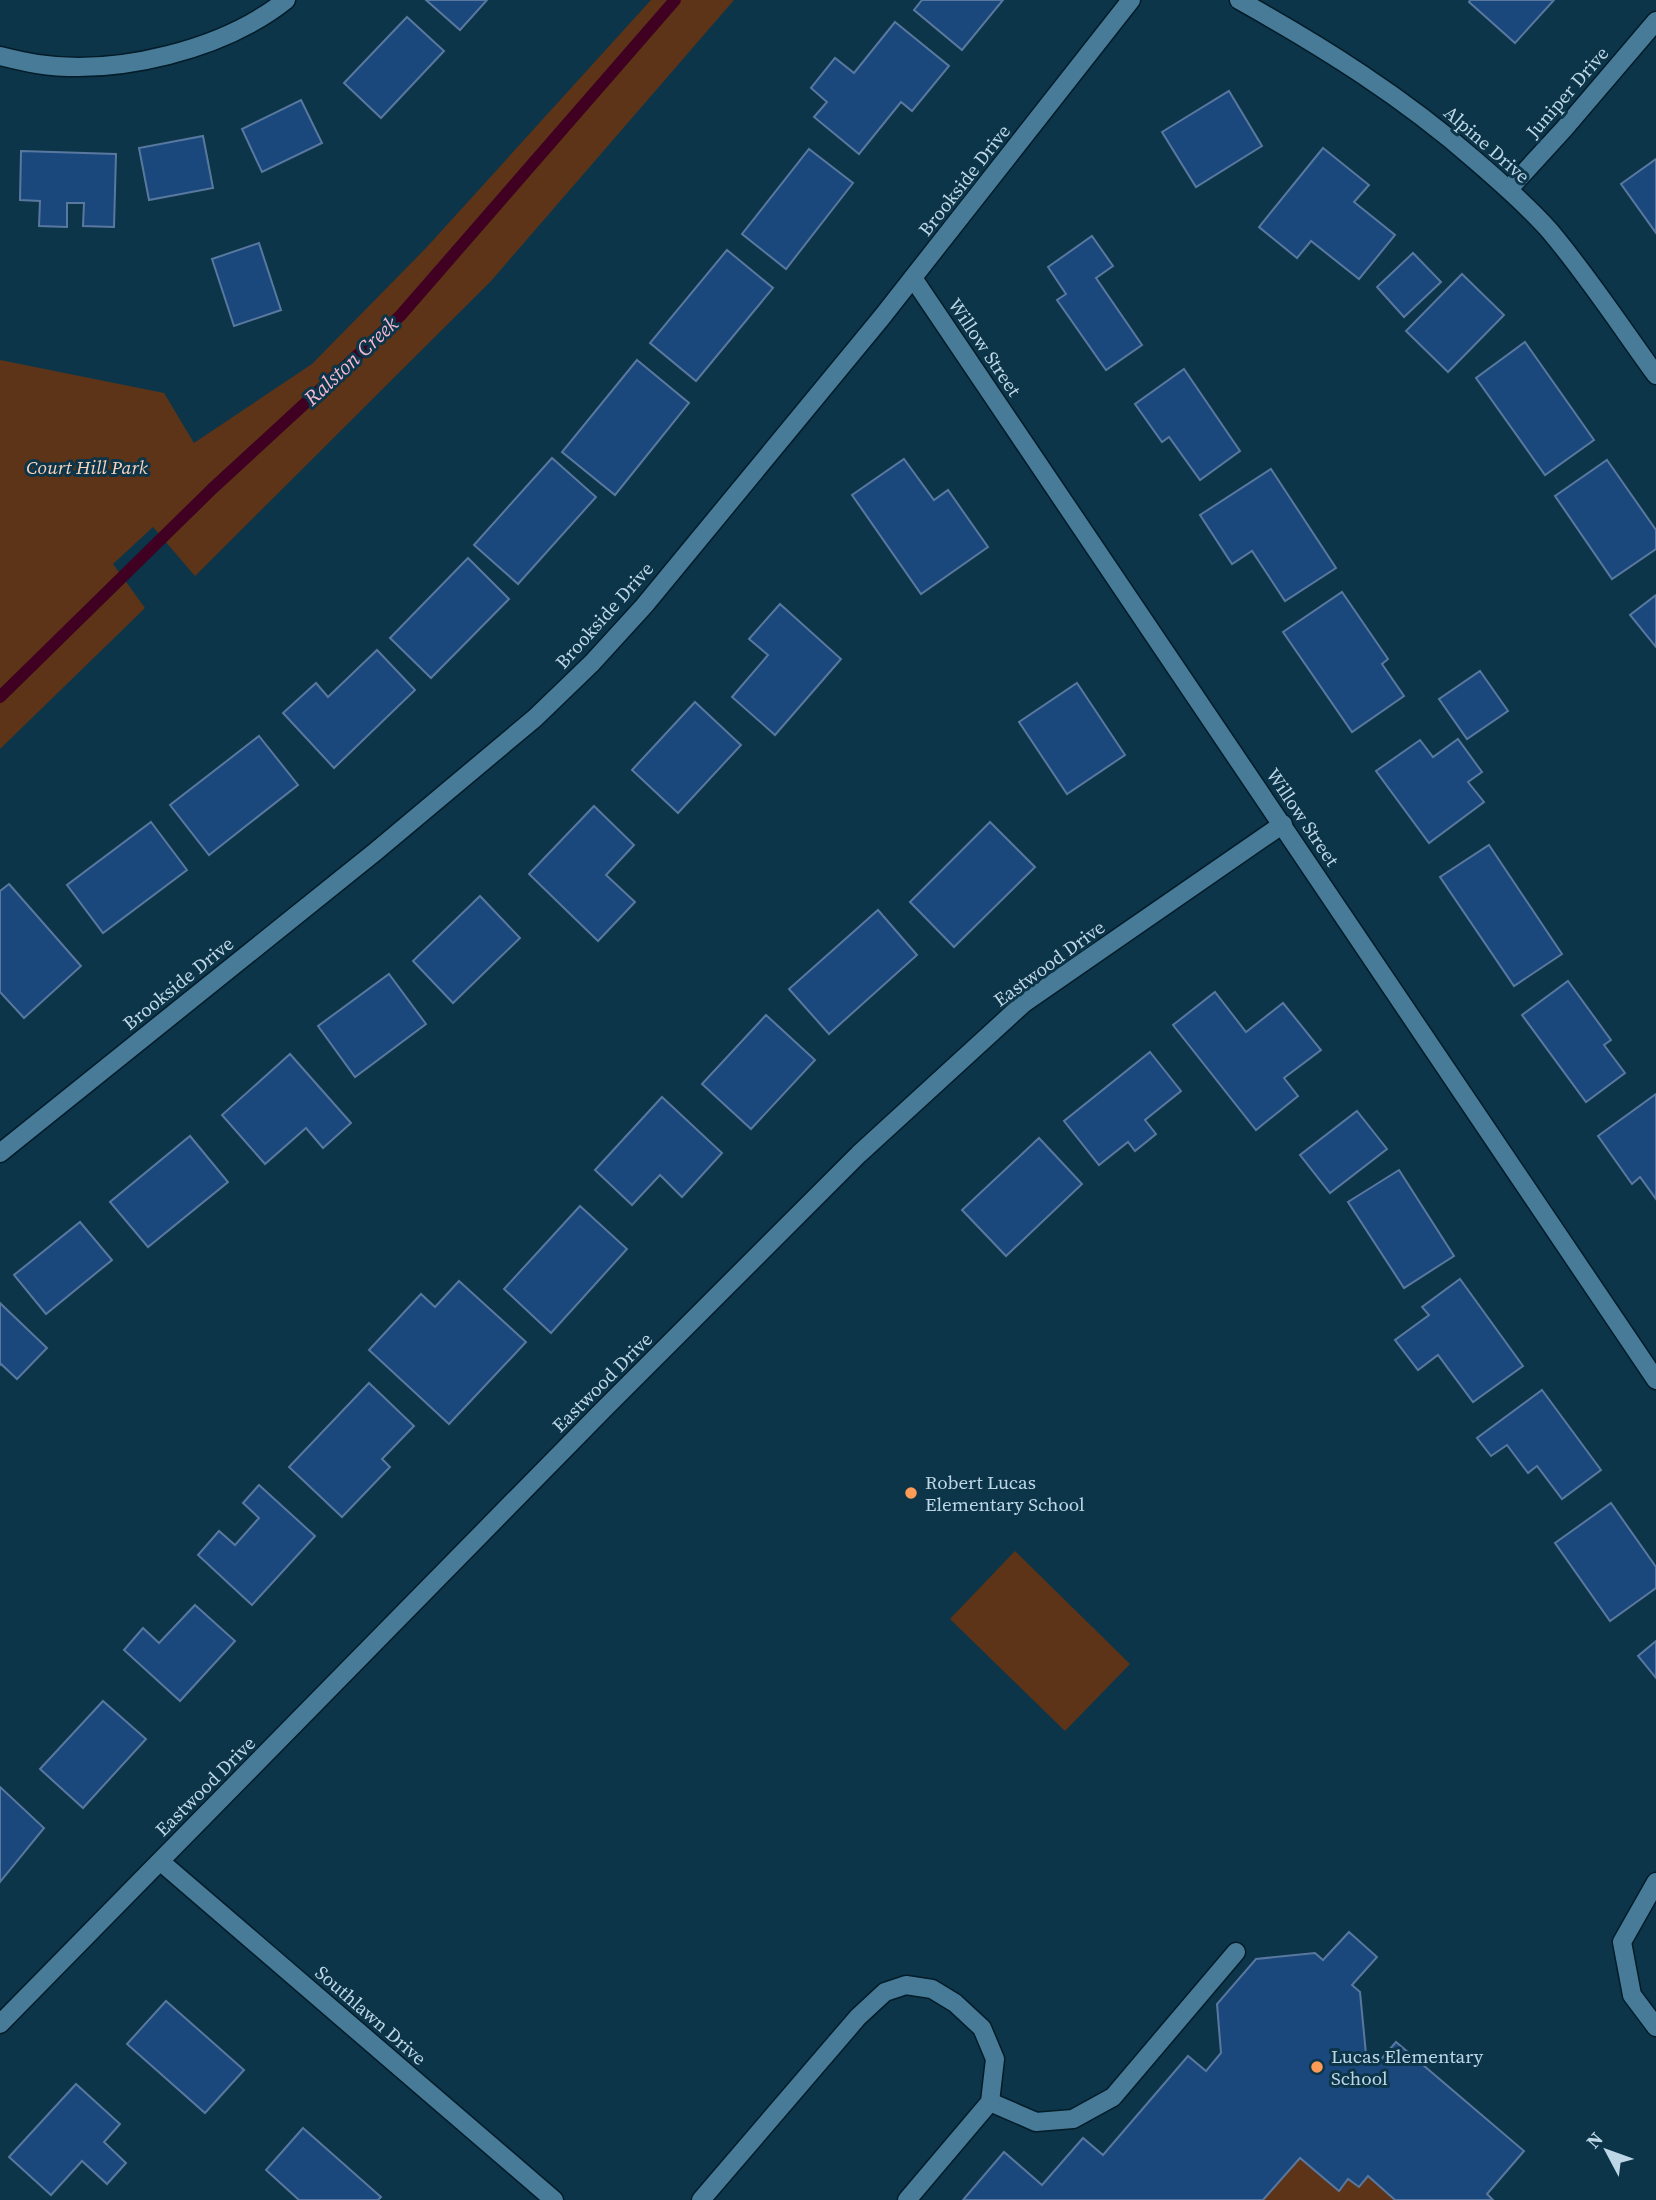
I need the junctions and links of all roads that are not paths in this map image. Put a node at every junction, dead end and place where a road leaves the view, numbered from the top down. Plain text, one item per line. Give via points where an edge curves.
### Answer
1 (286, 0) edge
2 (1131, 0) edge
3 (1240, 0) edge
4 (1656, 21) edge
5 (0, 56) edge
6 (1509, 190) junction
7 (914, 278) junction
8 (1656, 375) edge
9 (1283, 824) junction
10 (0, 1153) edge
11 (1656, 1380) edge
12 (161, 1862) junction
13 (1656, 1882) edge
14 (1236, 1952) dead end
15 (0, 2024) edge
16 (1656, 2027) edge
17 (990, 2102) junction
18 (554, 2200) edge
19 (701, 2200) edge
20 (907, 2200) edge

1 - 5 street via 220,38 161,58 100,66 39,65
2 - 7 street, Brookside Drive
3 - 6 street, Alpine Drive via 1390,92
4 - 6 street, Juniper Drive
6 - 8 street, Alpine Drive via 1583,274
7 - 9 street, Willow Street
7 - 10 street, Brookside Drive via 644,606 535,718
9 - 11 street, Willow Street
9 - 12 street, Eastwood Drive via 1024,1003 859,1154
12 - 15 street, Eastwood Drive
12 - 18 street, Southlawn Drive
13 - 16 street via 1622,1942 1632,1995
14 - 17 street via 1113,2097 1073,2119 1036,2122
17 - 19 street via 995,2059 982,2028 932,1989 906,1985 885,1992
17 - 20 street

